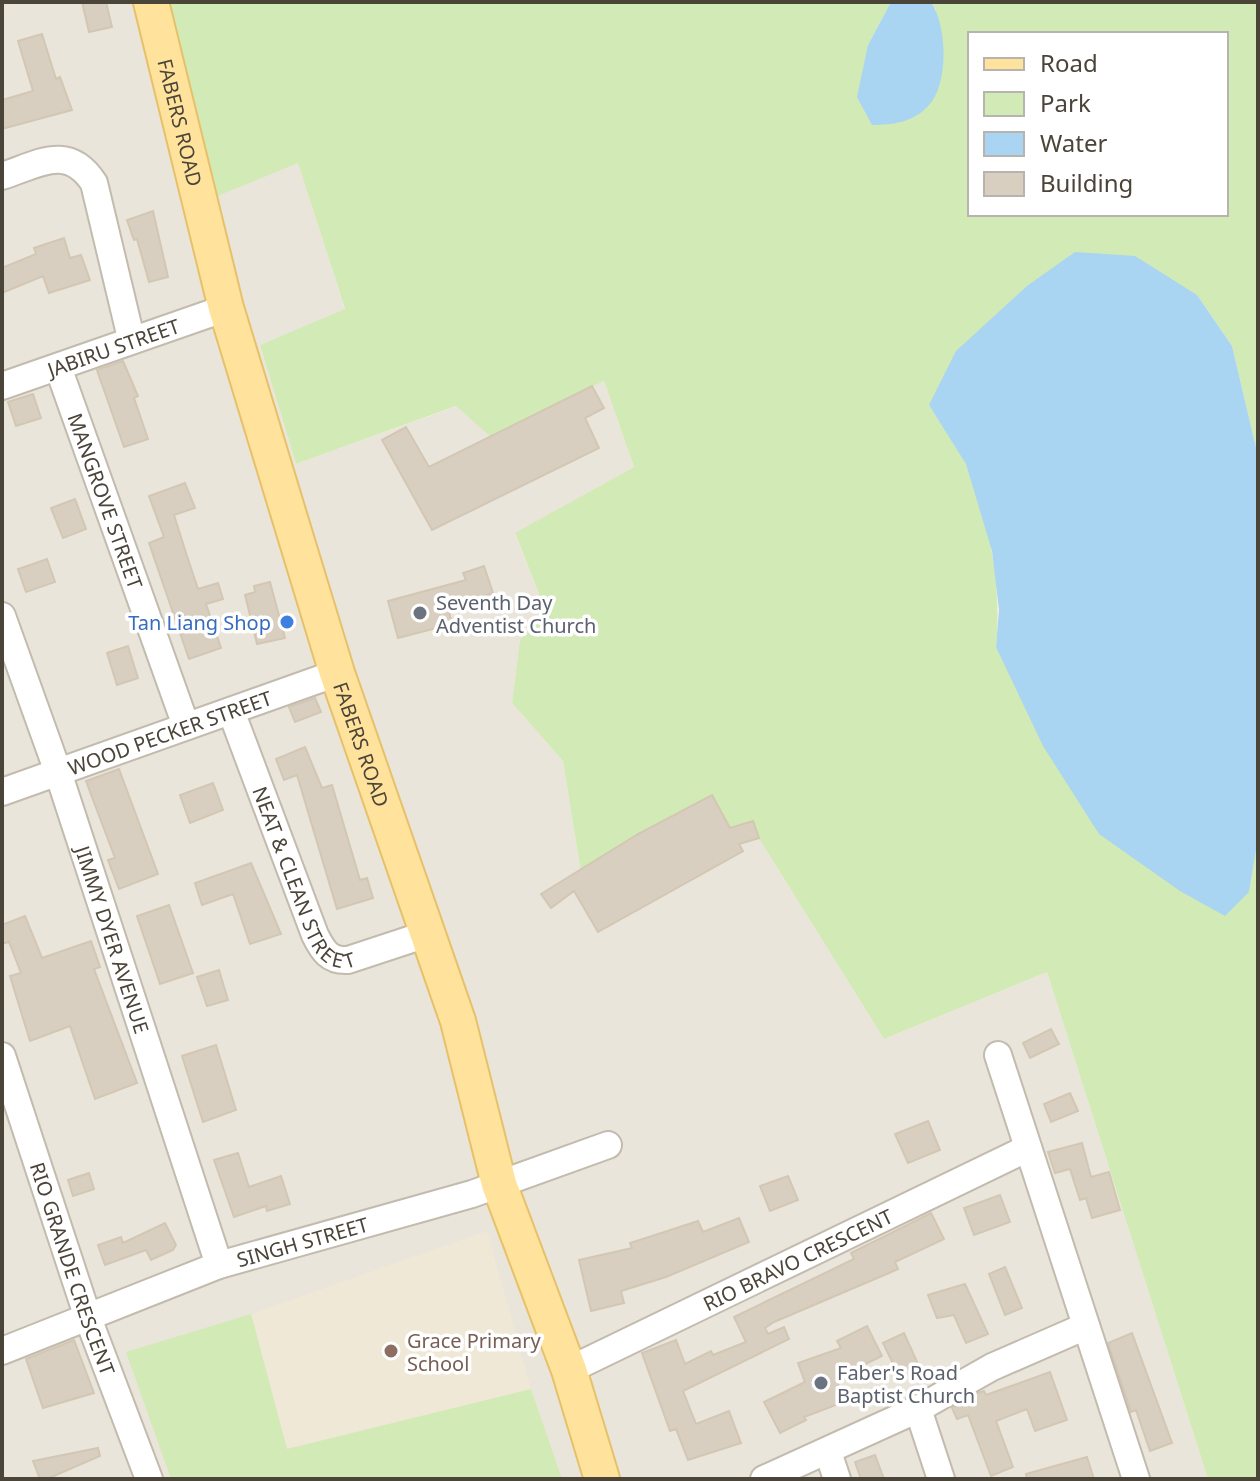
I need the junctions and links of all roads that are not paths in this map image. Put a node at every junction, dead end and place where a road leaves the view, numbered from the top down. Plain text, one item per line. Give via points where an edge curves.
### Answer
1 (151, 2) edge
2 (2, 176) edge
3 (226, 308) junction
4 (131, 338) junction
5 (58, 367) junction
6 (2, 386) edge
7 (2, 616) edge
8 (337, 673) junction
9 (231, 711) junction
10 (186, 726) junction
11 (58, 772) junction
12 (2, 792) edge
13 (430, 933) junction
14 (998, 1055) dead end
15 (2, 1056) edge
16 (608, 1145) dead end
17 (1028, 1148) junction
18 (499, 1184) junction
19 (219, 1265) junction
20 (88, 1318) junction
21 (1086, 1326) junction
22 (2, 1351) edge
23 (569, 1370) junction
24 (918, 1409) junction
25 (828, 1452) junction
26 (149, 1479) edge
27 (602, 1479) edge
28 (764, 1479) edge
29 (837, 1479) edge
30 (941, 1479) edge
31 (1136, 1479) edge

1 - 3 main road, FABERS ROAD
2 - 4 street via 54,159 76,162 86,171 94,183
3 - 4 street, JABIRU STREET
3 - 8 main road, FABERS ROAD
4 - 5 street, JABIRU STREET
5 - 6 street, JABIRU STREET
5 - 10 street, MANGROVE STREET
7 - 11 street, JIMMY DYER AVENUE
8 - 9 street, WOOD PECKER STREET
8 - 13 main road, FABERS ROAD
9 - 10 street, WOOD PECKER STREET
9 - 13 street, NEAT & CLEAN STREET via 315,935 327,954 348,960
10 - 11 street, WOOD PECKER STREET
11 - 12 street, WOOD PECKER STREET
11 - 19 street, JIMMY DYER AVENUE
13 - 18 main road, FABERS ROAD
14 - 17 street
15 - 20 street, RIO GRANDE CRESCENT
16 - 18 street, SINGH STREET
17 - 21 street
17 - 23 street, RIO BRAVO CRESCENT
18 - 19 street, SINGH STREET
18 - 23 main road, FABERS ROAD
19 - 20 street, SINGH STREET
20 - 22 street, SINGH STREET
20 - 26 street, RIO GRANDE CRESCENT
21 - 24 street via 992,1367
21 - 31 street
23 - 27 main road, FABERS ROAD
24 - 25 street
24 - 30 street
25 - 28 street
25 - 29 street

